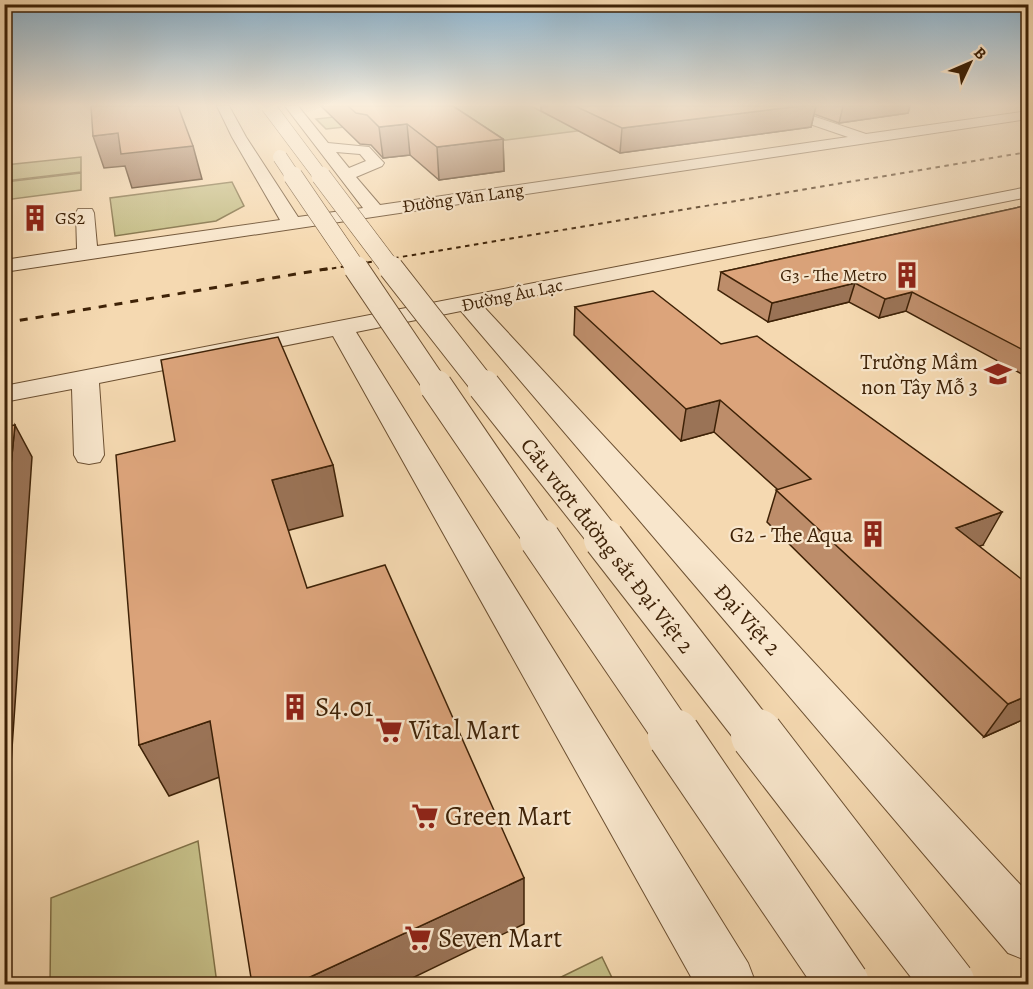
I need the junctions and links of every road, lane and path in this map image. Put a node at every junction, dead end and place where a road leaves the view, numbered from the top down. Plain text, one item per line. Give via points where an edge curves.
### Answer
1 (248, 152) edge
2 (276, 152) edge
3 (317, 152) edge
4 (327, 152) edge
5 (366, 152) edge
6 (775, 152) edge
7 (347, 175) junction
8 (1025, 195) edge
9 (375, 211) junction
10 (85, 213) dead end
11 (292, 223) junction
12 (87, 254) junction
13 (4, 266) edge
14 (468, 304) junction
15 (341, 328) junction
16 (85, 378) junction
17 (4, 394) edge
18 (89, 455) dead end
19 (1029, 933) edge
20 (727, 984) edge
21 (843, 984) edge
22 (949, 984) edge

1 - 11 street
2 - 21 street, Cầu vượt đường sắt Đại Việt 2, bridge
3 - 22 street, Cầu vượt đường sắt Đại Việt 2, bridge via 370,243
4 - 7 street
5 - 7 street via 376,163
6 - 9 street, Đường Văn Lang
7 - 9 street
8 - 14 street, Đường Âu Lạc
9 - 11 street, Đường Văn Lang
10 - 12 street
11 - 12 street, Đường Văn Lang
12 - 13 street, Đường Văn Lang
14 - 15 street, Đường Âu Lạc
14 - 19 street, Đại Việt 2
15 - 16 street, Đường Âu Lạc
15 - 20 street
16 - 17 street, Đường Âu Lạc
16 - 18 street

